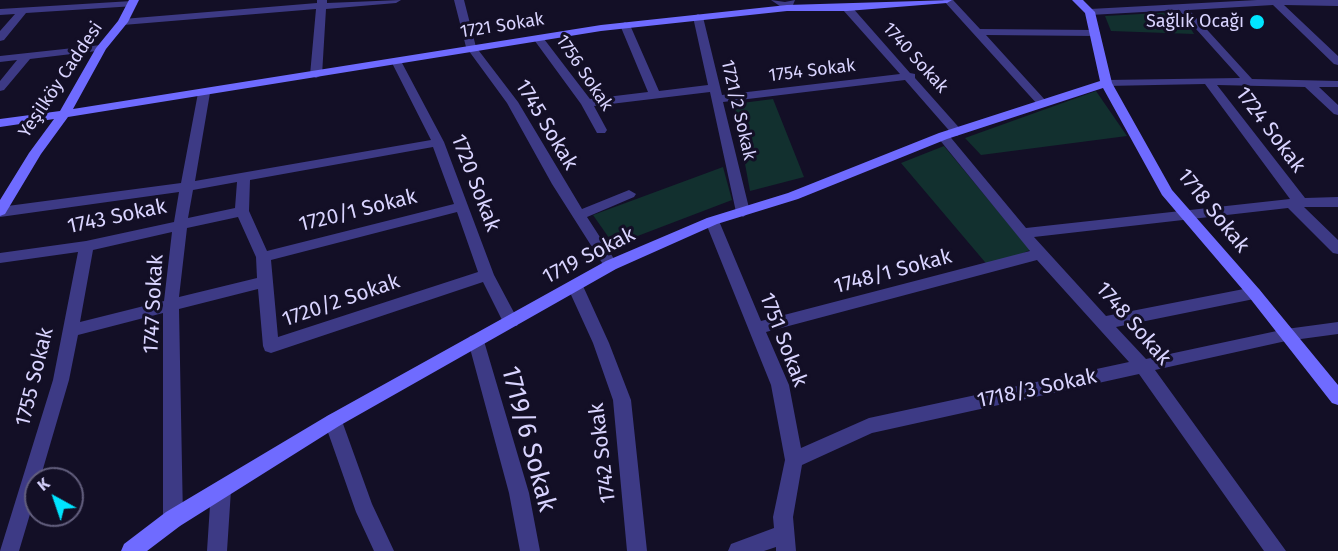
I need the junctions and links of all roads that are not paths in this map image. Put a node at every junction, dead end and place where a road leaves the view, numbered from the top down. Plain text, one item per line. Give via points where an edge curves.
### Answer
1 (396, 0) edge
2 (459, 0) edge
3 (776, 0) edge
4 (948, 0) edge
5 (1077, 0) edge
6 (1127, 0) edge
7 (1320, 1) edge
8 (133, 2) edge
9 (1275, 2) junction
10 (321, 3) edge
11 (1338, 3) edge
12 (788, 4) edge
13 (848, 8) junction
14 (1182, 8) junction
15 (1138, 10) junction
16 (23, 11) junction
17 (0, 12) edge
18 (1090, 12) junction
19 (698, 17) junction
20 (123, 22) junction
21 (625, 25) junction
22 (977, 32) junction
23 (1095, 33) junction
24 (537, 37) junction
25 (0, 38) edge
26 (471, 47) junction
27 (101, 48) junction
28 (25, 58) junction
29 (0, 59) edge
30 (396, 61) junction
31 (1338, 62) edge
32 (316, 75) junction
33 (911, 76) junction
34 (1208, 81) junction
35 (1249, 82) junction
36 (1106, 83) junction
37 (1314, 83) junction
38 (1338, 84) edge
39 (0, 88) edge
40 (204, 93) junction
41 (716, 94) junction
42 (655, 96) junction
43 (1338, 100) edge
44 (586, 103) junction
45 (1042, 103) junction
46 (1338, 111) edge
47 (65, 112) junction
48 (0, 123) edge
49 (600, 130) dead end
50 (950, 134) junction
51 (438, 142) junction
52 (244, 177) junction
53 (186, 187) junction
54 (629, 194) dead end
55 (1338, 202) edge
56 (1296, 203) junction
57 (463, 206) junction
58 (243, 211) junction
59 (0, 212) edge
60 (743, 212) junction
61 (1185, 214) junction
62 (579, 215) junction
63 (712, 221) junction
64 (180, 225) junction
65 (1024, 233) junction
66 (87, 246) junction
67 (1338, 249) edge
68 (1041, 254) junction
69 (263, 257) junction
70 (0, 258) edge
71 (610, 266) junction
72 (487, 275) junction
73 (266, 281) junction
74 (575, 286) junction
75 (1254, 293) junction
76 (171, 303) junction
77 (511, 322) junction
78 (1103, 323) junction
79 (1338, 328) edge
80 (755, 329) junction
81 (70, 330) junction
82 (1286, 334) junction
83 (476, 341) junction
84 (1143, 367) junction
85 (1338, 398) edge
86 (333, 421) junction
87 (794, 460) junction
88 (221, 490) junction
89 (173, 519) junction
90 (785, 542) edge
91 (9, 551) edge
92 (131, 551) edge
93 (217, 551) edge
94 (384, 551) edge
95 (530, 551) edge
96 (637, 551) edge
97 (738, 551) edge
98 (1276, 551) edge

1 - 10 street
2 - 26 street, 1745 Sokak
3 - 12 street
4 - 13 street, 1721 Sokak
4 - 22 street
5 - 18 street
6 - 15 street
7 - 9 street
7 - 11 street
8 - 16 street
8 - 20 street, Yeşilköy Caddesi
9 - 14 street
9 - 31 street
10 - 20 street
10 - 32 street
12 - 13 street, 1721 Sokak
12 - 19 street, 1721 Sokak
13 - 33 street, 1740 Sokak
14 - 15 street
14 - 35 street
15 - 18 street
16 - 17 street
16 - 25 street
18 - 23 street, 1718 Sokak
19 - 21 street, 1721 Sokak
19 - 41 street, 1721/2 Sokak
20 - 27 street, Yeşilköy Caddesi
21 - 24 street, 1721 Sokak
21 - 42 street
22 - 23 street
22 - 45 street
23 - 36 street, 1718 Sokak
24 - 26 street, 1721 Sokak
24 - 44 street, 1756 Sokak
26 - 30 street, 1721 Sokak
26 - 62 street, 1745 Sokak via 512,102
27 - 28 street
27 - 47 street, Yeşilköy Caddesi
28 - 29 street
28 - 39 street
30 - 32 street, 1721 Sokak
30 - 51 street, 1720 Sokak
32 - 40 street, 1721 Sokak
33 - 41 street, 1754 Sokak
33 - 50 street, 1740 Sokak
34 - 35 street
34 - 36 street
34 - 56 street, 1724 Sokak
35 - 37 street
36 - 45 street, 1719 Sokak
36 - 61 street, 1718 Sokak via 1167,192
37 - 38 street
37 - 43 street
37 - 46 street
40 - 47 street, 1721 Sokak
40 - 53 street, 1747 Sokak
41 - 42 street, 1754 Sokak
41 - 60 street, 1721/2 Sokak
42 - 44 street, 1754 Sokak
44 - 49 street, 1756 Sokak
45 - 50 street, 1719 Sokak
47 - 48 street, 1721 Sokak
47 - 59 street, Yeşilköy Caddesi
50 - 60 street, 1719 Sokak
50 - 65 street, 1748 Sokak
51 - 52 street
51 - 57 street, 1720 Sokak
52 - 53 street
52 - 58 street, 1720/2 Sokak
53 - 59 street
53 - 64 street, 1747 Sokak
54 - 62 street
55 - 56 street
56 - 61 street
56 - 67 street, 1724 Sokak
57 - 69 street, 1720/1 Sokak
57 - 72 street, 1720 Sokak
58 - 64 street, 1743 Sokak
58 - 69 street, 1720/2 Sokak
60 - 63 street, 1719 Sokak
61 - 65 street
61 - 75 street, 1718 Sokak
62 - 71 street, 1745 Sokak
63 - 71 street, 1719 Sokak
63 - 80 street, 1751 Sokak
64 - 66 street, 1743 Sokak
64 - 76 street, 1747 Sokak
65 - 68 street, 1748 Sokak
66 - 70 street, 1743 Sokak
66 - 81 street, 1755 Sokak
68 - 78 street, 1748 Sokak
68 - 80 street, 1748/1 Sokak
69 - 73 street, 1720/2 Sokak
71 - 74 street, 1719 Sokak
72 - 73 street, 1720/2 Sokak via 272,346
72 - 77 street, 1720 Sokak
73 - 76 street
74 - 77 street, 1719 Sokak
74 - 96 street, 1742 Sokak via 622,400
75 - 78 street
75 - 82 street, 1718 Sokak
76 - 81 street
76 - 89 street, 1747 Sokak
77 - 83 street, 1719 Sokak
78 - 84 street, 1748 Sokak
79 - 82 street, 1718/3 Sokak
80 - 87 street, 1751 Sokak via 780,384
81 - 91 street, 1755 Sokak via 61,380
82 - 84 street, 1718/3 Sokak
82 - 85 street, 1718 Sokak
83 - 86 street, 1719 Sokak
83 - 95 street, 1719/6 Sokak via 519,493
84 - 87 street, 1718/3 Sokak via 869,426
84 - 98 street, 1748 Sokak
86 - 88 street, 1719 Sokak
86 - 94 street via 363,506
87 - 90 street, 1751 Sokak via 783,517
88 - 89 street, 1719 Sokak
88 - 93 street
89 - 92 street, 1719 Sokak
90 - 97 street

